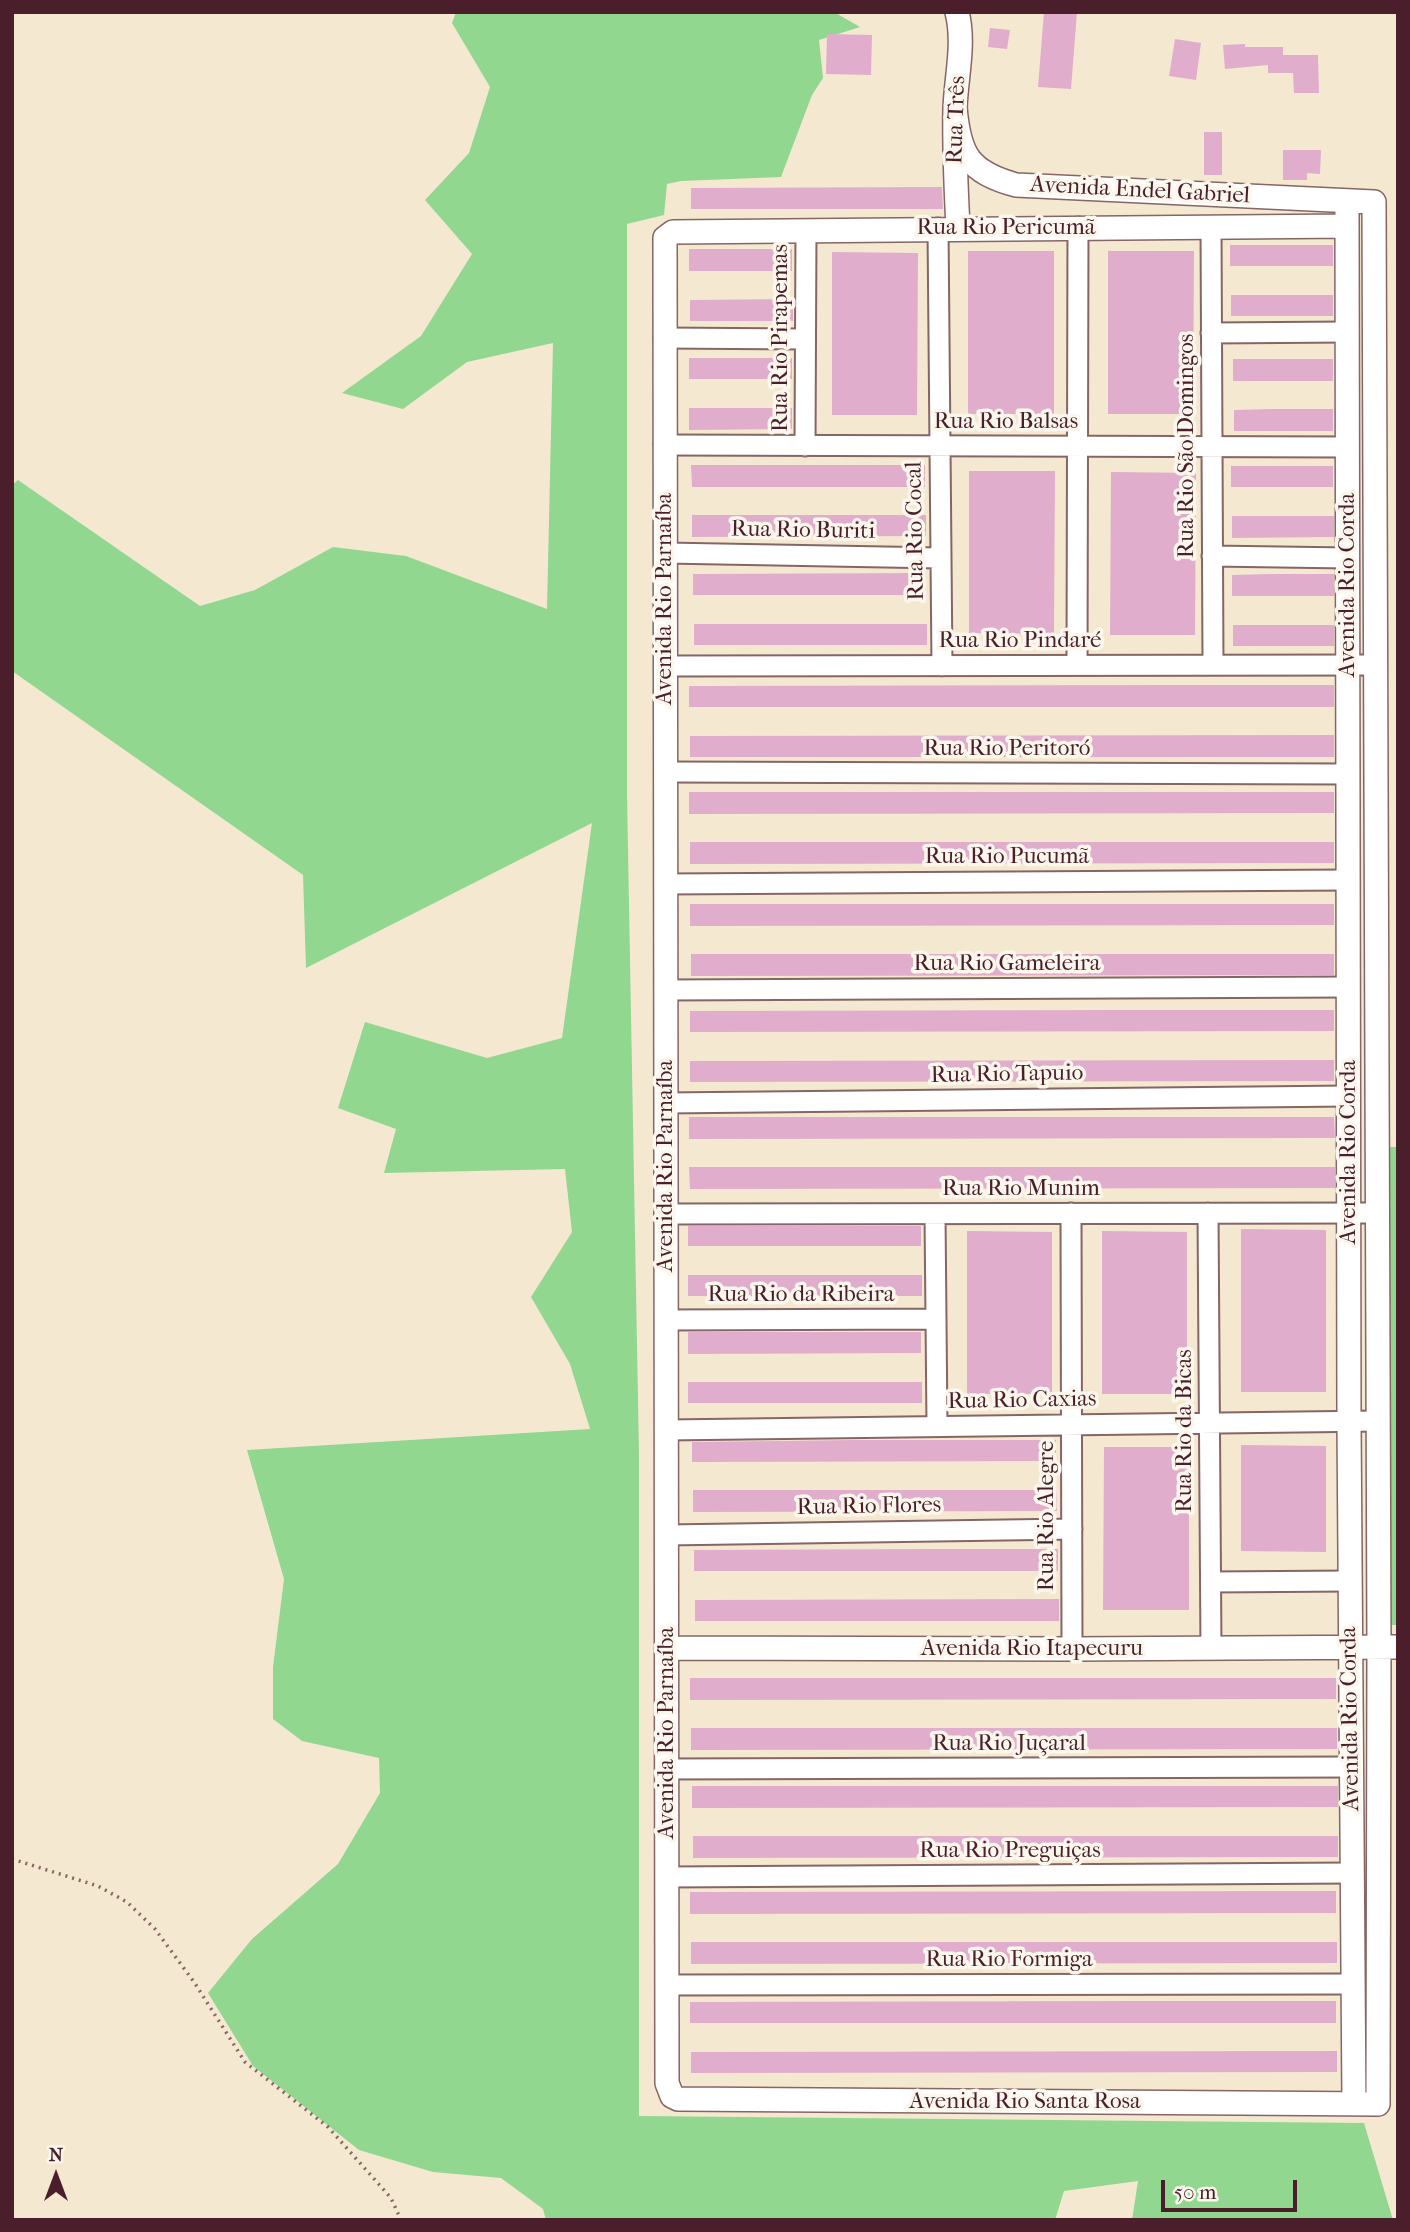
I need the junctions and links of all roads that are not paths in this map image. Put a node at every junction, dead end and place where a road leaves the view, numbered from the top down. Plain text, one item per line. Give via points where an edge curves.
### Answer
1 (957, 12) edge
2 (956, 107) junction
3 (1347, 201) junction
4 (1374, 202) joint
5 (1347, 226) junction
6 (1077, 227) junction
7 (1211, 227) junction
8 (948, 228) junction
9 (806, 230) junction
10 (667, 235) joint
11 (1211, 332) junction
12 (1348, 332) junction
13 (664, 338) junction
14 (804, 339) junction
15 (664, 445) junction
16 (806, 446) junction
17 (939, 446) junction
18 (1079, 447) junction
19 (1212, 447) junction
20 (1348, 447) junction
21 (664, 553) junction
22 (1212, 556) junction
23 (940, 558) junction
24 (1348, 558) junction
25 (1077, 665) junction
26 (1213, 665) junction
27 (1348, 665) junction
28 (1375, 665) junction
29 (665, 666) junction
30 (942, 666) junction
31 (665, 772) junction
32 (1349, 774) junction
33 (1349, 880) junction
34 (665, 884) junction
35 (1349, 987) junction
36 (666, 990) junction
37 (1349, 1096) junction
38 (666, 1103) junction
39 (1071, 1213) junction
40 (1209, 1213) junction
41 (1349, 1213) junction
42 (1377, 1213) junction
43 (666, 1214) junction
44 (935, 1214) junction
45 (935, 1319) junction
46 (666, 1320) junction
47 (1349, 1421) junction
48 (1378, 1421) junction
49 (1209, 1423) junction
50 (1072, 1424) junction
51 (937, 1426) junction
52 (666, 1430) junction
53 (1072, 1529) junction
54 (666, 1535) junction
55 (1350, 1581) junction
56 (1211, 1582) junction
57 (1388, 1647) edge
58 (667, 1648) junction
59 (1351, 1648) junction
60 (1072, 1649) junction
61 (1211, 1649) junction
62 (1352, 1767) junction
63 (667, 1769) junction
64 (1353, 1873) junction
65 (667, 1877) junction
66 (1352, 1984) junction
67 (667, 1985) junction
68 (672, 2096) joint
69 (1354, 2104) junction
70 (1378, 2104) joint

1 - 2 street, Rua Três via 961,46
2 - 3 street, Avenida Endel Gabriel via 966,156 984,173 1016,185
2 - 8 street, Rua Três
3 - 4 street, Avenida Endel Gabriel
3 - 5 street, Avenida Rio Corda
4 - 28 street, Avenida Rio Corda
5 - 7 street, Rua Rio Pericumã
5 - 12 street, Avenida Rio Corda
6 - 7 street, Rua Rio Pericumã
6 - 8 street, Rua Rio Pericumã
6 - 18 street
7 - 11 street, Rua Rio São Domingos
8 - 9 street, Rua Rio Pericumã
8 - 17 street, Rua Rio Cocal
9 - 10 street, Rua Rio Pericumã
9 - 14 street, Rua Rio Pirapemas
10 - 13 street, Avenida Rio Parnaíba
11 - 12 street
11 - 19 street, Rua Rio São Domingos
12 - 20 street, Avenida Rio Corda
13 - 14 street
13 - 15 street, Avenida Rio Parnaíba
14 - 16 street, Rua Rio Pirapemas
15 - 16 street, Rua Rio Balsas
15 - 21 street, Avenida Rio Parnaíba
16 - 17 street, Rua Rio Balsas
17 - 18 street, Rua Rio Balsas
17 - 23 street, Rua Rio Cocal
18 - 19 street, Rua Rio Balsas
18 - 25 street
19 - 20 street, Rua Rio Balsas
19 - 22 street, Rua Rio São Domingos
20 - 24 street, Avenida Rio Corda
21 - 23 street, Rua Rio Buriti
21 - 29 street, Avenida Rio Parnaíba
22 - 24 street
22 - 26 street, Rua Rio São Domingos
23 - 30 street, Rua Rio Cocal
24 - 27 street, Avenida Rio Corda
25 - 26 street, Rua Rio Pindaré
25 - 30 street, Rua Rio Pindaré
26 - 27 street, Rua Rio Pindaré
27 - 28 street, Rua Rio Pindaré
27 - 32 street, Avenida Rio Corda
28 - 42 street, Avenida Rio Corda
29 - 30 street, Rua Rio Pindaré
29 - 31 street, Avenida Rio Parnaíba
31 - 32 street, Rua Rio Peritoró
31 - 34 street, Avenida Rio Parnaíba
32 - 33 street, Avenida Rio Corda
33 - 34 street, Rua Rio Pucumã
33 - 35 street, Avenida Rio Corda
34 - 36 street, Avenida Rio Parnaíba
35 - 36 street, Rua Rio Gameleira
35 - 37 street, Avenida Rio Corda
36 - 38 street, Avenida Rio Parnaíba
37 - 38 street, Rua Rio Tapuio
37 - 41 street, Avenida Rio Corda
38 - 43 street, Avenida Rio Parnaíba
39 - 40 street, Rua Rio Munim
39 - 44 street, Rua Rio Munim
39 - 50 street, Rua Rio Alegre
40 - 41 street, Rua Rio Munim
40 - 49 street, Rua Rio da Bicas
41 - 42 street, Rua Rio Munim
41 - 47 street, Avenida Rio Corda
42 - 48 street, Avenida Rio Corda
43 - 44 street, Rua Rio Munim
43 - 46 street, Avenida Rio Parnaíba
44 - 45 street
45 - 46 street, Rua Rio da Ribeira
45 - 51 street
46 - 52 street, Avenida Rio Parnaíba
47 - 48 street, Rua Rio Caxias
47 - 49 street, Rua Rio Caxias
47 - 55 street, Avenida Rio Corda
48 - 57 street, Avenida Rio Corda
49 - 50 street, Rua Rio Caxias
49 - 56 street, Rua Rio da Bicas
50 - 51 street, Rua Rio Caxias
50 - 53 street, Rua Rio Alegre
51 - 52 street, Rua Rio Caxias
52 - 54 street, Avenida Rio Parnaíba
53 - 54 street, Rua Rio Flores
53 - 60 street, Rua Rio Alegre
54 - 58 street, Avenida Rio Parnaíba
55 - 56 street
55 - 59 street, Avenida Rio Corda
56 - 61 street, Rua Rio da Bicas
57 - 59 street, Avenida Rio Itapecuru
57 - 70 street, Avenida Rio Corda
58 - 60 street, Avenida Rio Itapecuru
58 - 63 street, Avenida Rio Parnaíba
59 - 61 street, Avenida Rio Itapecuru
59 - 62 street, Avenida Rio Corda
60 - 61 street, Avenida Rio Itapecuru
62 - 63 street, Rua Rio Juçaral
62 - 64 street, Avenida Rio Corda
63 - 65 street, Avenida Rio Parnaíba
64 - 65 street, Rua Rio Preguiças
64 - 66 street, Avenida Rio Corda
65 - 67 street, Avenida Rio Parnaíba
66 - 67 street, Rua Rio Formiga
66 - 69 street, Avenida Rio Corda
67 - 68 street, Avenida Rio Parnaíba via 667,2083
68 - 69 street, Avenida Rio Santa Rosa via 685,2101
69 - 70 street, Avenida Rio Santa Rosa

